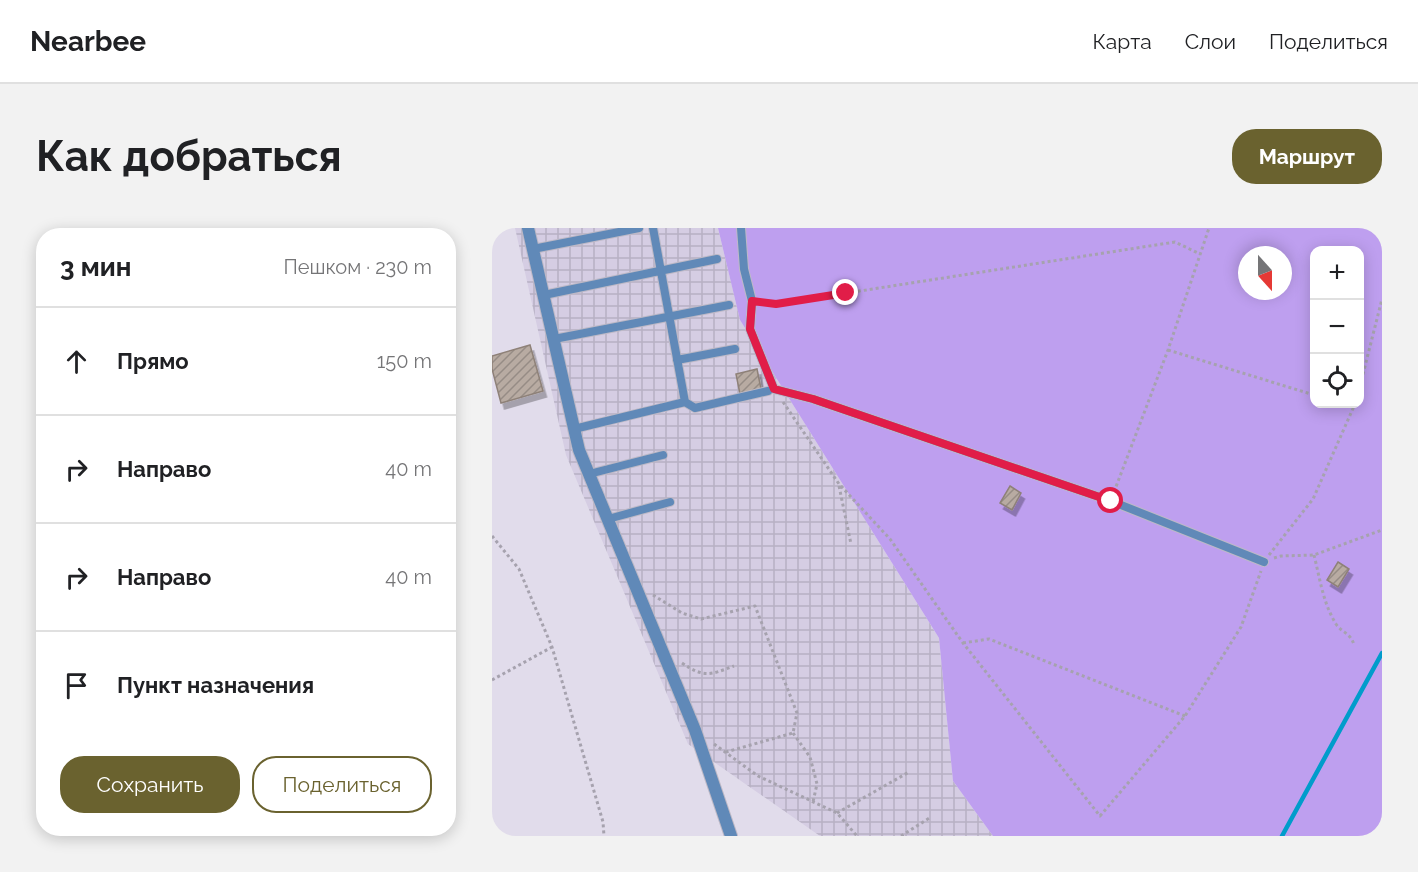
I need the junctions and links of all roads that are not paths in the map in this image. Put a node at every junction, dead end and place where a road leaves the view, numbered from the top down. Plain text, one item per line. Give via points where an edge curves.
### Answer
1 (528, 228) edge
2 (639, 228) edge
3 (653, 228) edge
4 (741, 228) edge
5 (533, 249) junction
6 (717, 259) dead end
7 (661, 271) junction
8 (544, 295) junction
9 (729, 305) dead end
10 (669, 316) junction
11 (554, 339) junction
12 (735, 349) dead end
13 (677, 360) junction
14 (771, 390) junction
15 (685, 402) junction
16 (574, 429) junction
17 (663, 455) dead end
18 (589, 474) junction
19 (670, 502) dead end
20 (608, 519) junction
21 (1264, 562) road end
22 (731, 836) edge

1 - 5 street
2 - 5 lane
3 - 7 lane
4 - 14 lane via 744,269 752,301 750,329
5 - 8 street
6 - 7 lane
7 - 8 lane
7 - 10 lane
8 - 11 street
9 - 10 lane
10 - 11 lane
10 - 13 lane
11 - 16 street
12 - 13 lane
13 - 15 lane
14 - 15 lane via 695,408
14 - 21 lane via 813,399 1111,501
15 - 16 lane
16 - 18 street
17 - 18 lane
18 - 20 street
19 - 20 lane
20 - 22 street via 695,730

